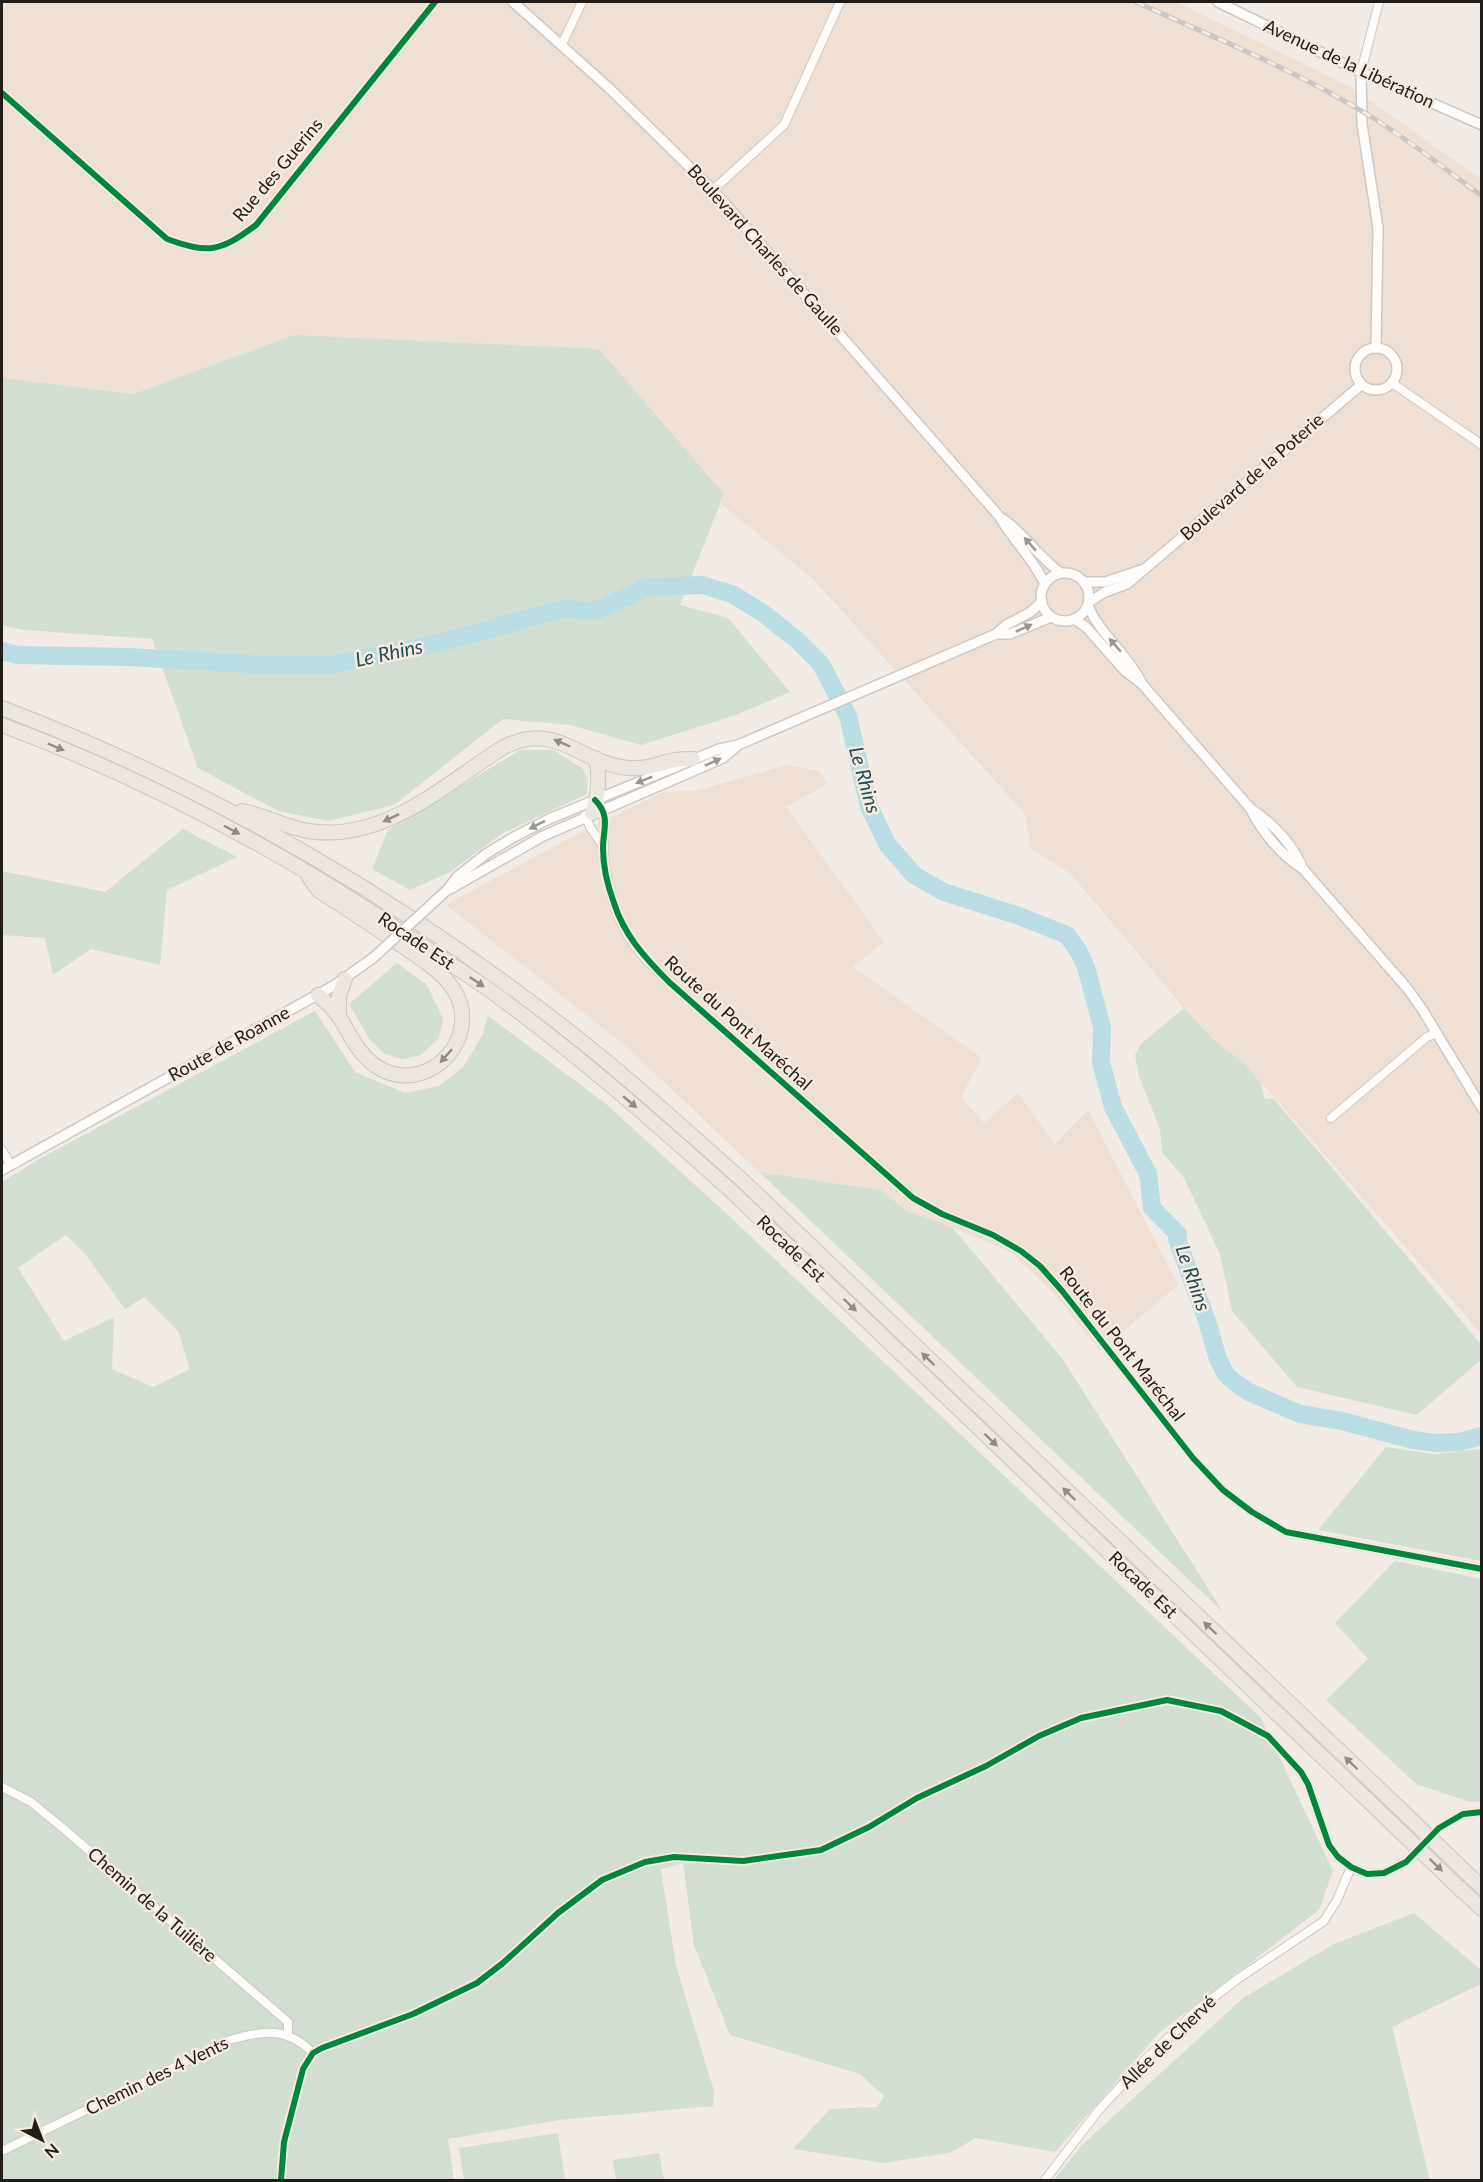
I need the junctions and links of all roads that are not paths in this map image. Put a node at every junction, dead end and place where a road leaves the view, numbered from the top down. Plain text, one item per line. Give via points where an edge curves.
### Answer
1 (435, 2) edge
2 (513, 2) edge
3 (582, 2) edge
4 (840, 2) edge
5 (1218, 2) edge
6 (1379, 2) edge
7 (562, 45) junction
8 (1361, 72) junction
9 (2, 93) edge
10 (1482, 125) edge
11 (713, 190) junction
12 (1376, 348) junction
13 (1392, 383) junction
14 (1361, 385) junction
15 (1482, 445) edge
16 (999, 516) junction
17 (1143, 569) junction
18 (1061, 573) junction
19 (1084, 582) junction
20 (1045, 584) junction
21 (1042, 602) junction
22 (1088, 604) junction
23 (1051, 616) junction
24 (1074, 619) junction
25 (996, 634) junction
26 (1142, 684) junction
27 (2, 708) edge
28 (2, 725) edge
29 (738, 745) junction
30 (595, 758) junction
31 (693, 759) junction
32 (593, 808) junction
33 (231, 812) junction
34 (603, 846) junction
35 (304, 870) junction
36 (447, 890) junction
37 (345, 979) junction
38 (318, 994) junction
39 (339, 1016) junction
40 (1436, 1033) junction
41 (1482, 1108) edge
42 (1331, 1118) dead end
43 (2, 1150) edge
44 (6, 1167) edge
45 (1482, 1569) edge
46 (2, 1787) edge
47 (1482, 1812) edge
48 (1351, 1867) junction
49 (1482, 1887) edge
50 (1482, 1909) edge
51 (288, 2035) junction
52 (313, 2053) junction
53 (2, 2151) edge
54 (281, 2181) edge
55 (1045, 2181) edge

1 - 9 street, Rue des Guerins via 256,225 219,248 194,248 167,239
2 - 7 street, Boulevard Charles de Gaulle
3 - 7 street
4 - 11 street via 784,125
5 - 8 street, Avenue de la Libération
6 - 8 street
7 - 11 street, Boulevard Charles de Gaulle
8 - 10 street, Avenue de la Libération
8 - 12 street via 1362,124 1378,228
11 - 16 street, Boulevard Charles de Gaulle
12 - 13 street via 1394,357 1397,370
12 - 14 street via 1358,358 1354,372
13 - 14 street via 1373,391
13 - 15 street
14 - 17 street, Boulevard de la Poterie
18 -> 16 street, Boulevard Charles de Gaulle via 1044,560 1017,528
16 - 20 street, Boulevard Charles de Gaulle
17 - 19 street, Boulevard de la Poterie via 1105,582
17 - 22 street, Boulevard de la Poterie via 1127,584
18 - 19 street via 1075,575
18 - 20 street
19 - 22 street via 1089,591
20 - 21 street
21 - 23 street
21 - 25 street
22 - 24 street
26 -> 22 street via 1133,665 1096,623
23 - 24 street via 1065,621
25 -> 23 street via 1010,634
24 - 26 street
25 - 29 street
26 - 40 street via 1250,808 1274,843 1303,869 1407,988
27 - 33 highway, Rocade Est via 110,753
28 -> 35 highway, Rocade Est via 186,807
29 - 31 street via 718,748
32 -> 29 street via 723,758
30 - 31 highway via 631,768
30 - 32 highway via 598,769
30 -> 33 highway via 551,738 513,742 409,808 352,831 310,831 244,811
31 -> 32 street
32 - 34 street, Route du Pont Maréchal
32 - 34 street, Route du Pont Maréchal via 606,835
32 - 36 street
32 -> 36 street via 549,819 512,838 458,876
49 -> 33 highway, Rocade Est, bridge via 741,1179 658,1105 532,1005 400,911
34 - 45 street, Route du Pont Maréchal via 613,901 640,954 913,1198 993,1235 1040,1266 1223,1490 1286,1532
35 -> 39 highway via 319,891 444,977 459,1001 462,1027 459,1040 444,1060 407,1076 369,1062
35 -> 50 highway, Rocade Est, bridge via 494,993 655,1122
36 - 37 street, Route de Roanne, bridge
37 - 38 street, Route de Roanne
37 - 39 highway via 339,996
38 - 39 highway
38 - 44 street, Route de Roanne
40 - 41 street
40 - 42 street
43 - 44 street
46 - 51 street, Chemin de la Tuilière via 31,1802 64,1829 288,2022
47 - 48 street via 1463,1814 1439,1828 1406,1862 1384,1873 1367,1874
48 - 52 street via 1329,1845 1301,1772 1268,1736 1221,1711 1167,1700 1081,1718 1039,1736 821,1850 743,1862 674,1857 645,1862 602,1880 477,1983 413,2014
48 - 55 street, Allée de Chervé via 1324,1921 1197,2010 1098,2111
51 - 52 street
51 - 53 street, Chemin des 4 Vents via 264,2031 230,2040
52 - 54 street via 303,2069 284,2142

